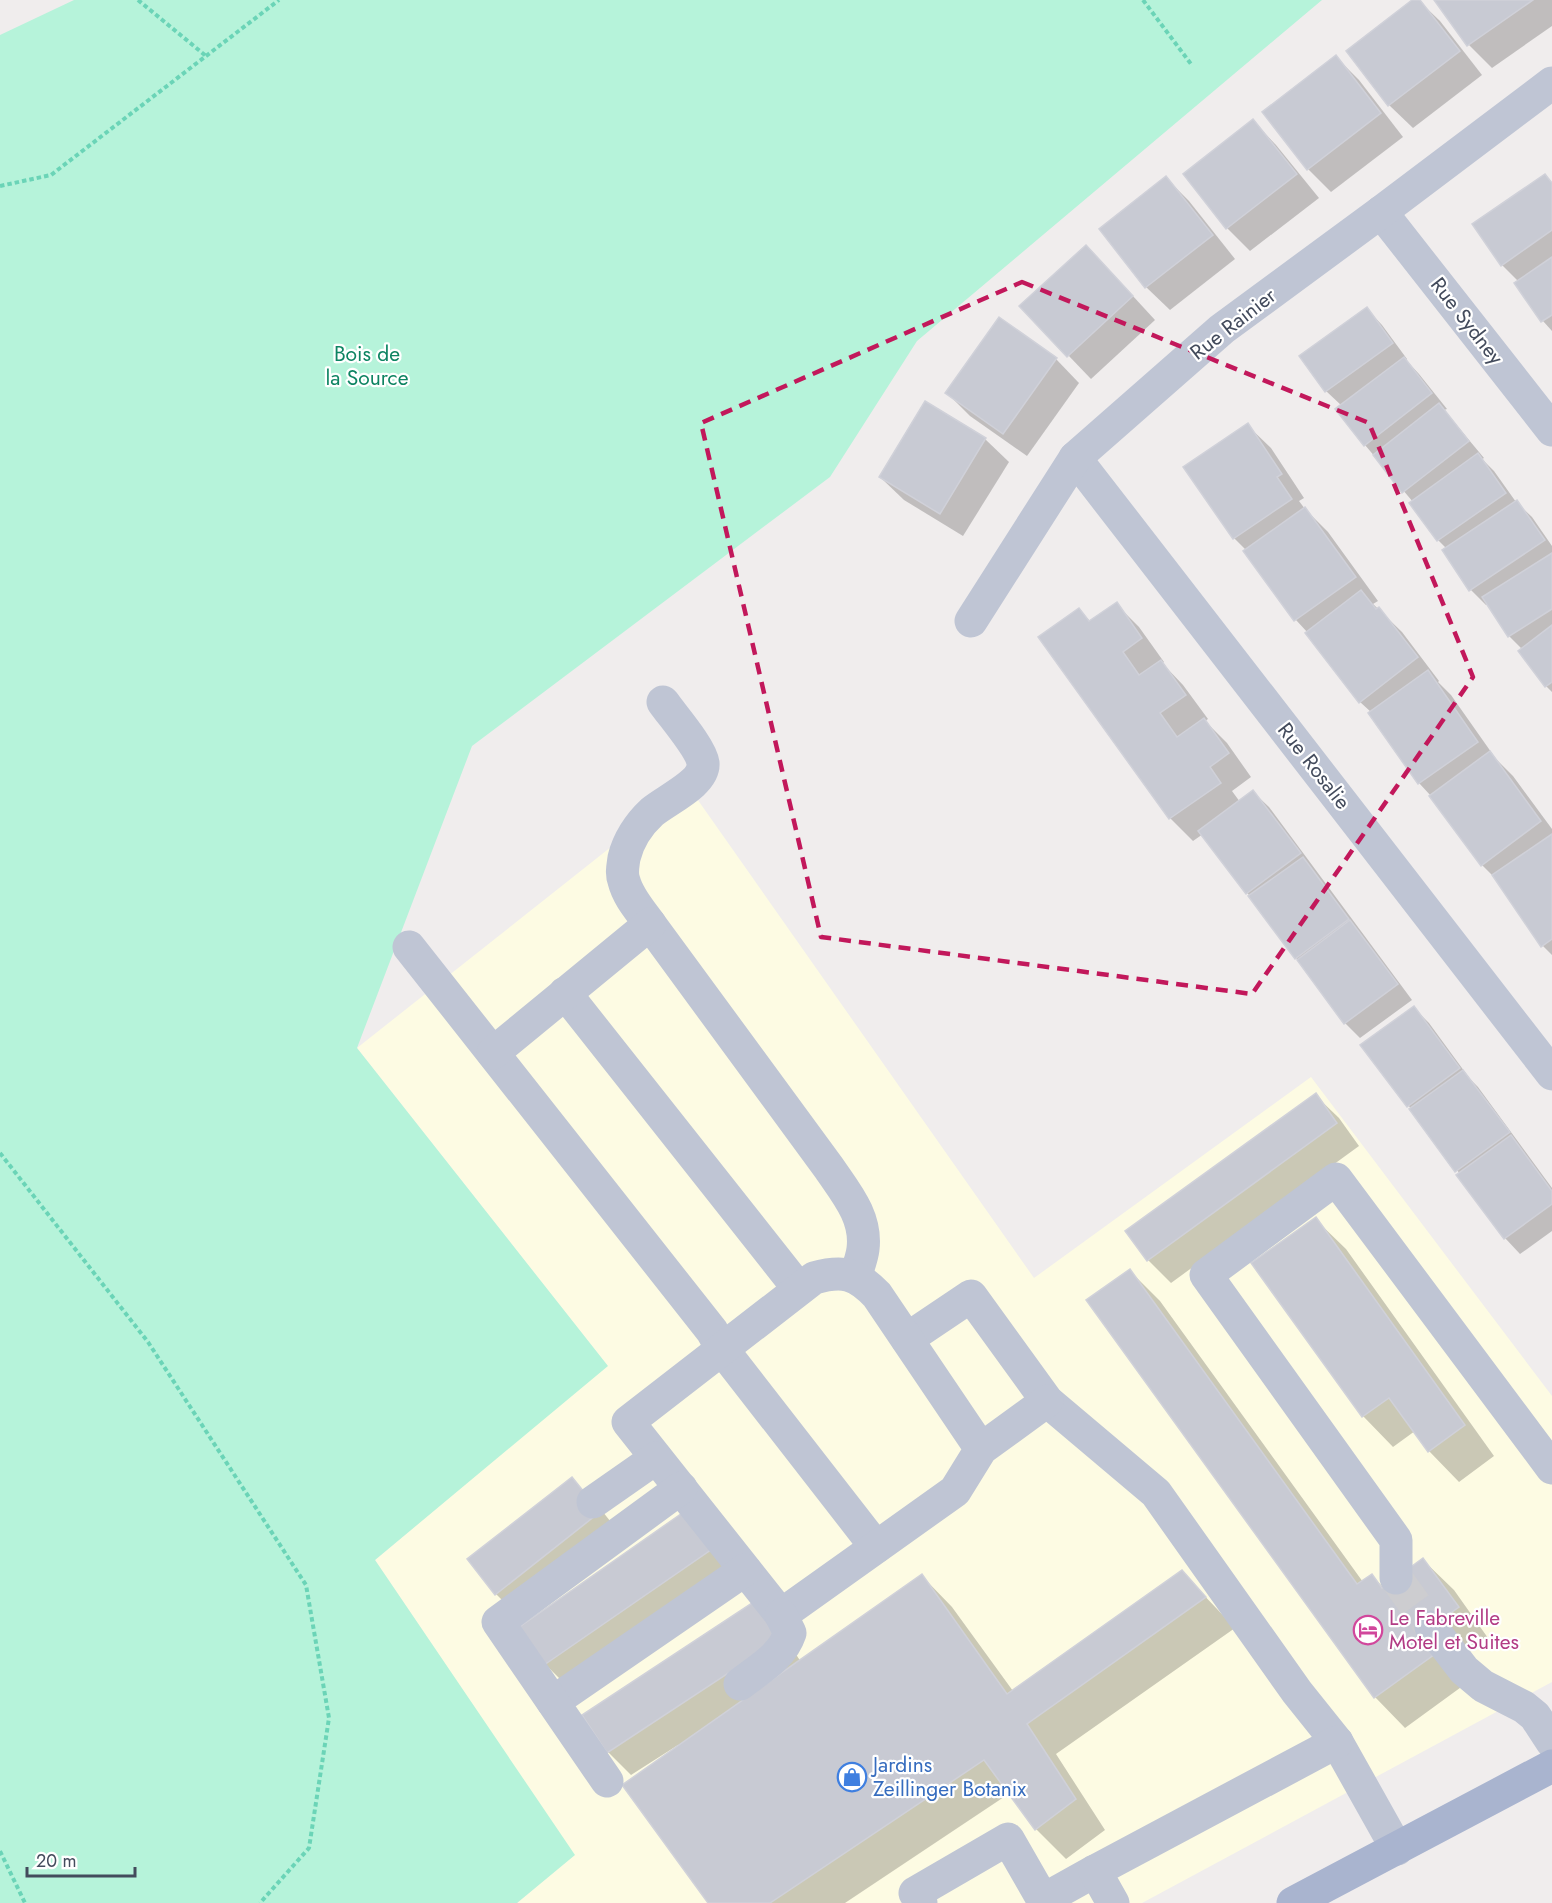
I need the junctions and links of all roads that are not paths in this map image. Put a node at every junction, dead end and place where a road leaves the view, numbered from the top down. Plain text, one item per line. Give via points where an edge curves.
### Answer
1 (1552, 83) edge
2 (1381, 212) junction
3 (1552, 430) edge
4 (1075, 458) junction
5 (971, 621) dead end
6 (663, 702) dead end
7 (650, 924) junction
8 (409, 947) dead end
9 (565, 993) junction
10 (493, 1053) junction
11 (1552, 1074) edge
12 (855, 1276) junction
13 (799, 1289) junction
14 (907, 1339) junction
15 (722, 1349) junction
16 (1047, 1401) junction
17 (981, 1449) junction
18 (656, 1458) junction
19 (1552, 1468) edge
20 (681, 1488) junction
21 (593, 1502) dead end
22 (876, 1547) junction
23 (746, 1570) junction
24 (1396, 1578) tunnel mouth
25 (781, 1615) junction
26 (1431, 1627) tunnel mouth
27 (740, 1684) dead end
28 (553, 1702) junction
29 (1337, 1742) junction
30 (1552, 1742) edge
31 (1552, 1766) edge
32 (607, 1781) dead end
33 (1397, 1849) junction
34 (1095, 1871) junction
35 (911, 1900) edge
36 (1113, 1903) edge
37 (1293, 1903) edge

1 - 2 street, Rue Rainier
2 - 3 street, Rue Sydney
2 - 4 street, Rue Rainier via 1222,329
4 - 5 street, Rue Rainier
4 - 11 street, Rue Rosalie
6 - 7 street via 701,754 703,765 693,784 651,813 626,850 623,879
7 - 9 street
7 - 12 street via 855,1206 864,1238
8 - 10 street
9 - 10 street
9 - 13 street
10 - 15 street via 712,1331
12 - 13 street via 825,1275
12 - 14 street via 877,1295
13 - 15 street
14 - 16 street via 971,1296
14 - 17 street
15 - 18 street via 628,1422
15 - 22 street
16 - 17 street
16 - 29 street via 1156,1492
17 - 22 street via 955,1491
18 - 20 street
18 - 21 street
19 - 24 street via 1336,1179 1206,1275 1396,1539
20 - 23 street
20 - 28 street via 498,1622
22 - 25 street
23 - 25 street
23 - 28 street
25 - 27 street via 790,1633 787,1642 780,1653
26 - 30 street via 1464,1670 1535,1716
28 - 32 street
29 - 33 street
29 - 34 street
31 - 33 main road
33 - 37 main road
34 - 35 street via 1043,1900 1008,1839
34 - 36 street

